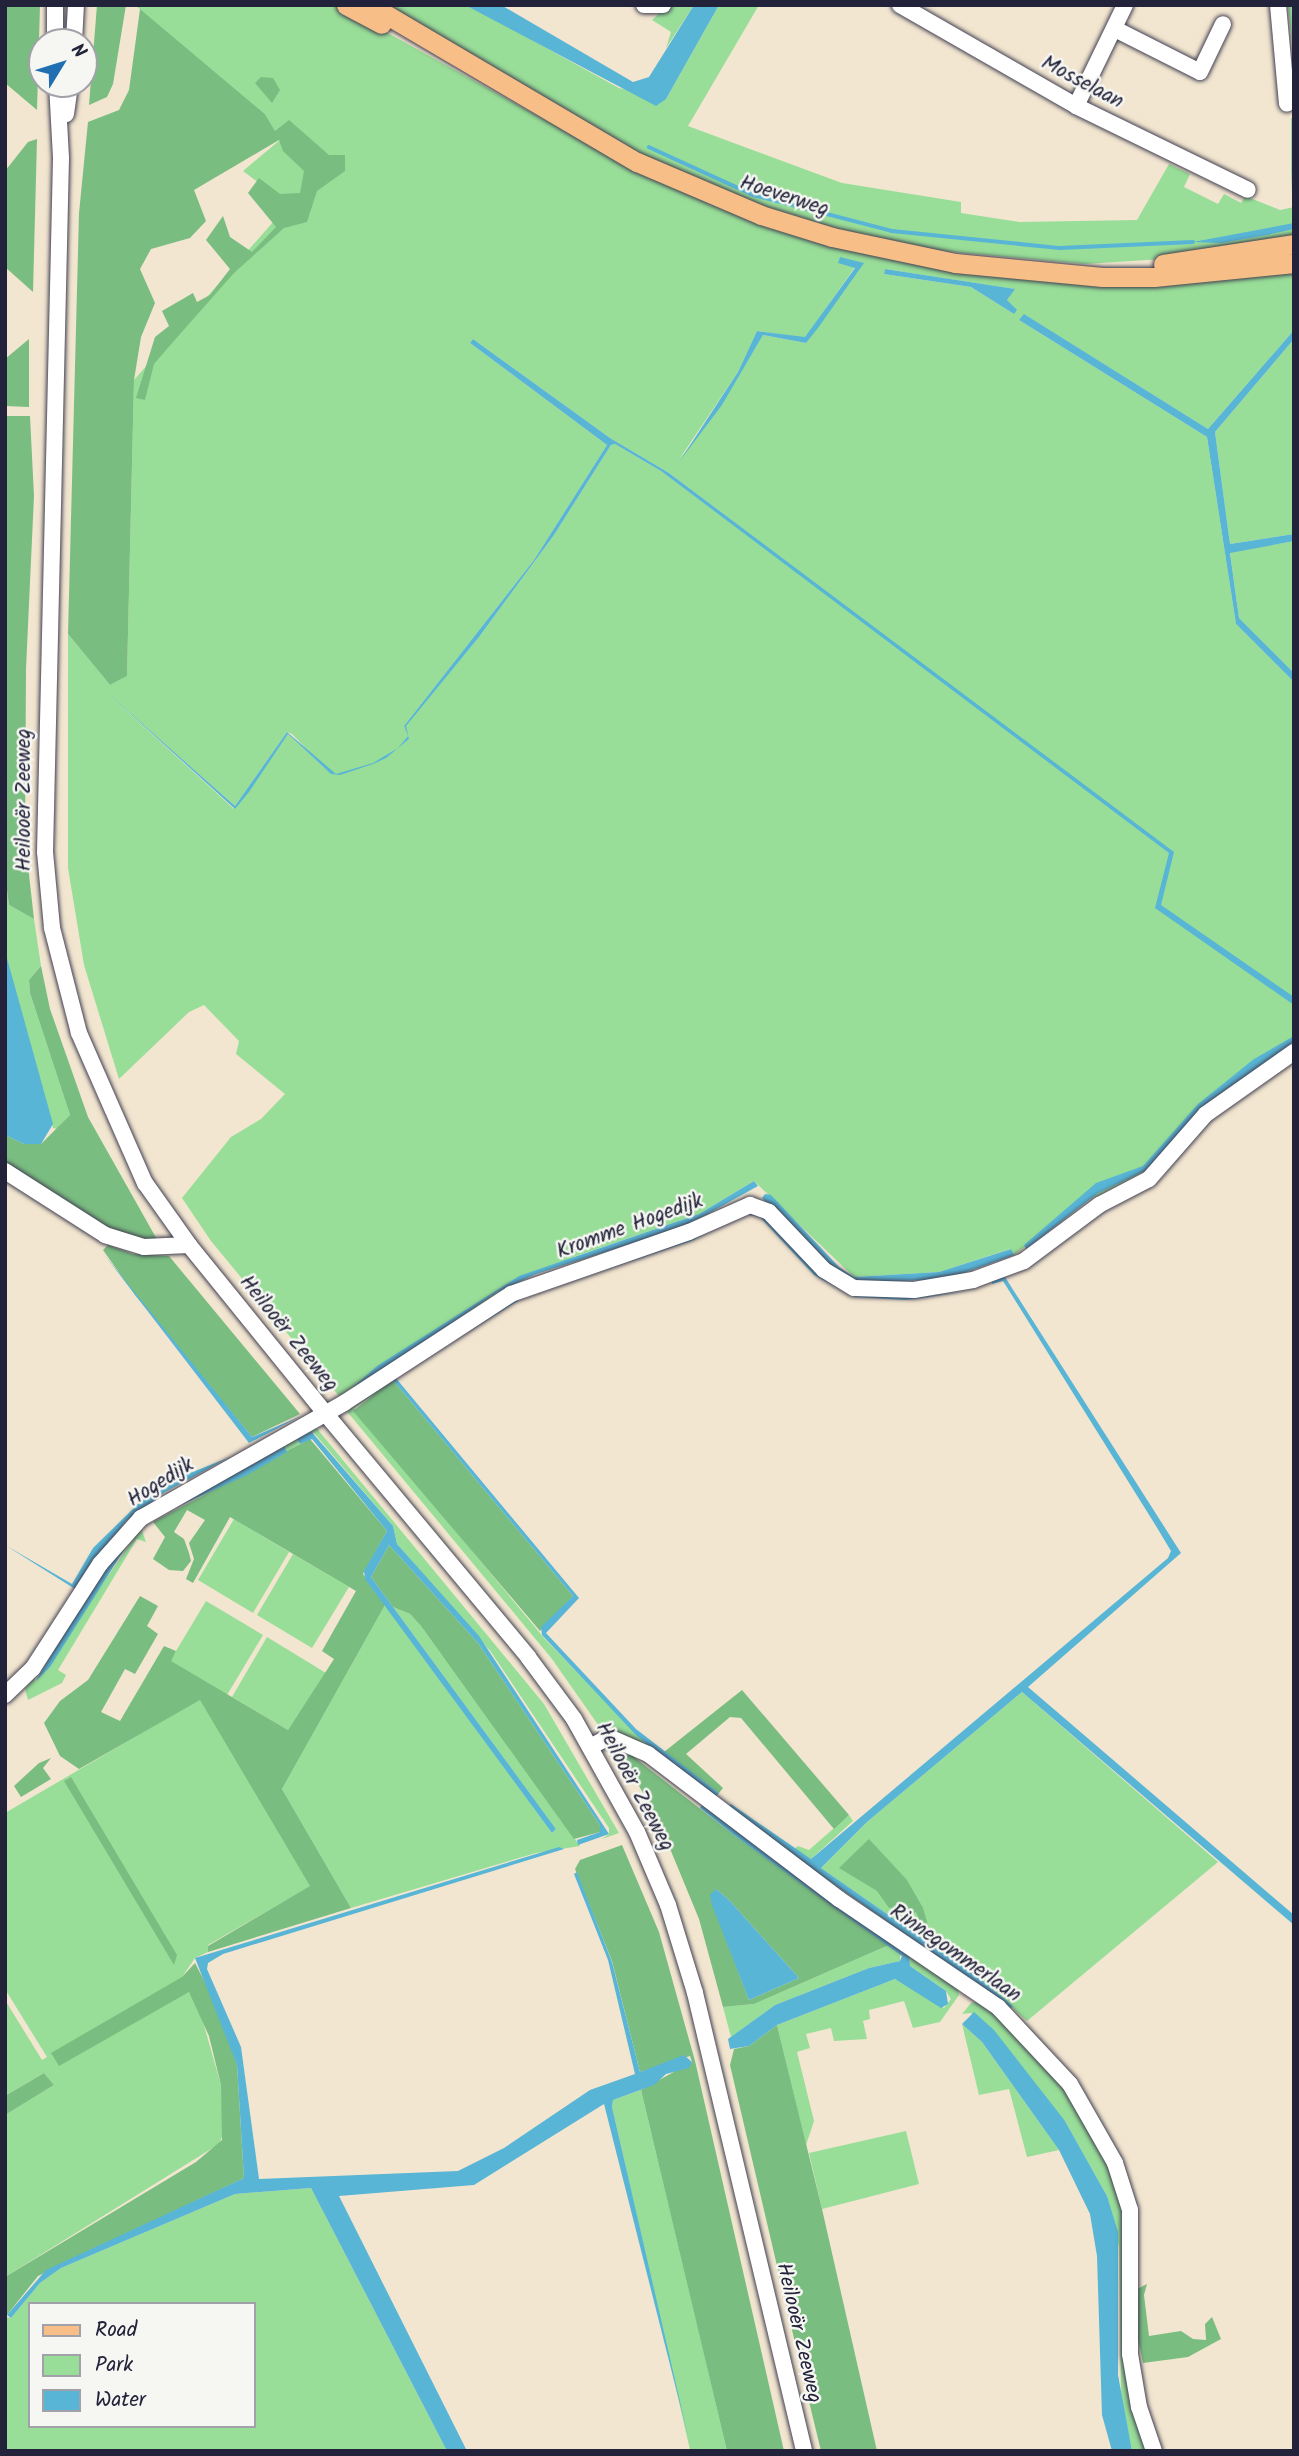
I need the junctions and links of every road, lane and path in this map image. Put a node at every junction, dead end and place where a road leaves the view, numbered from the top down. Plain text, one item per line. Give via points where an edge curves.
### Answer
1 (55, 5) edge
2 (76, 5) edge
3 (346, 5) edge
4 (370, 5) edge
5 (645, 5) edge
6 (663, 5) edge
7 (900, 5) edge
8 (1125, 5) edge
9 (1278, 5) edge
10 (1223, 24) dead end
11 (55, 28) edge
12 (75, 28) edge
13 (1115, 29) junction
14 (58, 98) edge
15 (68, 98) edge
16 (530, 102) junction
17 (1287, 104) dead end
18 (1076, 106) junction
19 (61, 158) junction
20 (1248, 190) dead end
21 (1294, 244) edge
22 (1294, 262) edge
23 (1043, 271) junction
24 (1294, 1052) edge
25 (5, 1171) edge
26 (188, 1245) junction
27 (325, 1413) junction
28 (5, 1695) edge
29 (590, 1746) junction
30 (804, 2451) edge
31 (1154, 2451) edge

1 - 11 street
2 - 12 street
3 - 16 main road, Hoeverweg
4 - 16 main road, Hoeverweg
5 - 6 street
7 - 18 street, Mosselaan
8 - 13 street
9 - 17 street
10 - 13 street via 1200,72
13 - 18 street
14 - 19 street, Heilooër Zeeweg
15 - 19 street, Heilooër Zeeweg
16 - 23 main road, Hoeverweg via 637,162 772,219 889,251
18 - 20 street, Mosselaan
19 - 26 street, Heilooër Zeeweg via 44,760 46,883 62,978 96,1079 145,1183
21 - 23 main road, Hoeverweg via 1196,260
22 - 23 main road, Hoeverweg via 1154,277
24 - 27 street, Kromme Hogedijk via 1206,1114 1156,1174 1099,1205 1013,1266 946,1286 863,1290 824,1270 769,1212 744,1205 689,1232 511,1294
25 - 26 street via 105,1235 144,1247
26 - 27 street, Heilooër Zeeweg
27 - 28 street, Hogedijk via 141,1518 100,1564 33,1668
27 - 29 street, Heilooër Zeeweg via 528,1657
29 - 30 street, Heilooër Zeeweg via 637,1832 681,1945
29 - 31 street, Rinnegommerlaan via 609,1737 648,1754 829,1892 998,2007 1065,2077 1107,2145 1130,2210 1130,2354 1139,2407

